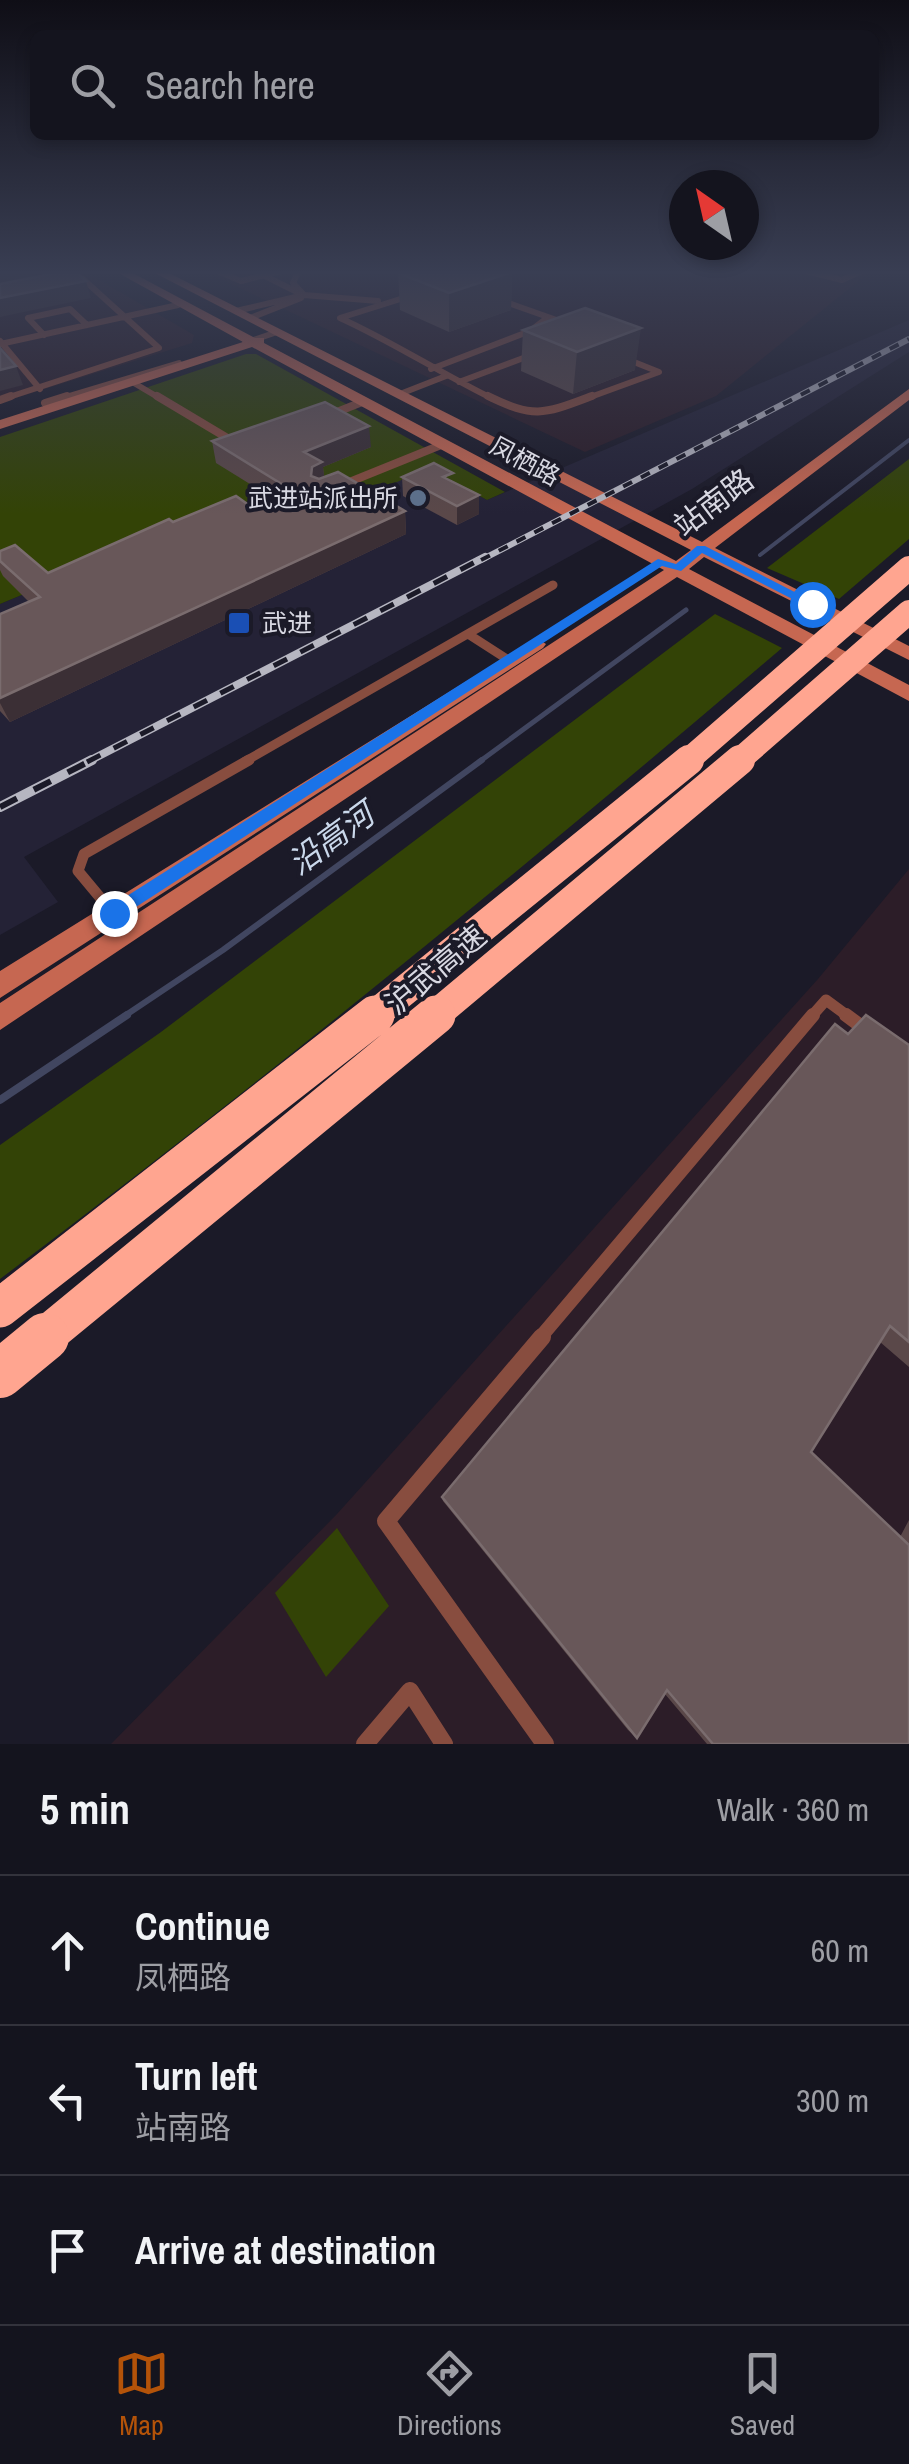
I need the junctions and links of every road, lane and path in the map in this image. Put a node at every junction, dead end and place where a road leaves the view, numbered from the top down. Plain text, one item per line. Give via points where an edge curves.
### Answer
1 (8, 351) edge
2 (149, 351) edge
3 (209, 351) edge
4 (212, 351) edge
5 (218, 351) edge
6 (266, 351) edge
7 (316, 351) edge
8 (409, 351) edge
9 (477, 351) edge
10 (540, 351) edge
11 (608, 351) edge
12 (431, 369) junction
13 (446, 376) junction
14 (909, 376) edge
15 (459, 382) junction
16 (134, 383) junction
17 (40, 388) junction
18 (909, 393) edge
19 (400, 394) junction
20 (0, 400) edge
21 (362, 402) junction
22 (45, 403) dead end
23 (0, 410) edge
24 (308, 423) edge
25 (0, 424) edge
26 (246, 444) edge
27 (441, 445) junction
28 (337, 487) edge
29 (695, 544) junction
30 (669, 565) junction
31 (909, 568) edge
32 (553, 585) dead end
33 (909, 612) edge
34 (468, 634) junction
35 (909, 654) edge
36 (510, 660) junction
37 (909, 694) edge
38 (114, 913) junction
39 (0, 986) edge
40 (0, 1018) edge
41 (881, 1042) edge
42 (0, 1308) edge
43 (0, 1374) edge
44 (366, 1744) edge
45 (444, 1744) edge
46 (545, 1744) edge

1 - 17 lane
2 - 17 lane
3 - 23 street
4 - 22 lane
5 - 16 street
6 - 21 street, 凤栖路
7 - 19 street, 凤栖路
8 - 12 lane
9 - 12 lane
10 - 15 lane
11 - 15 lane via 659,372 532,416
12 - 13 lane
13 - 15 lane
13 - 19 lane
14 - 29 street, 站南路
16 - 25 street
16 - 26 lane
17 - 20 lane
18 - 29 street, 站南路
19 - 29 street, 凤栖路
21 - 24 lane
21 - 27 street, 凤栖路
27 - 28 lane
27 - 30 street, 凤栖路
29 - 30 street, 站南路
29 - 35 street, 凤栖路
30 - 36 street, 站南路
30 - 37 street, 凤栖路
30 - 40 street, 站南路
31 - 42 highway, 沪武高速, bridge via 788,678
32 - 34 lane
33 - 43 highway, 沪武高速, bridge via 636,850
34 - 36 lane
34 - 38 lane via 84,854 78,871
36 - 38 street, 站南路
38 - 39 street, 站南路
41 - 46 lane via 826,1000 386,1522
44 - 45 lane via 410,1691

